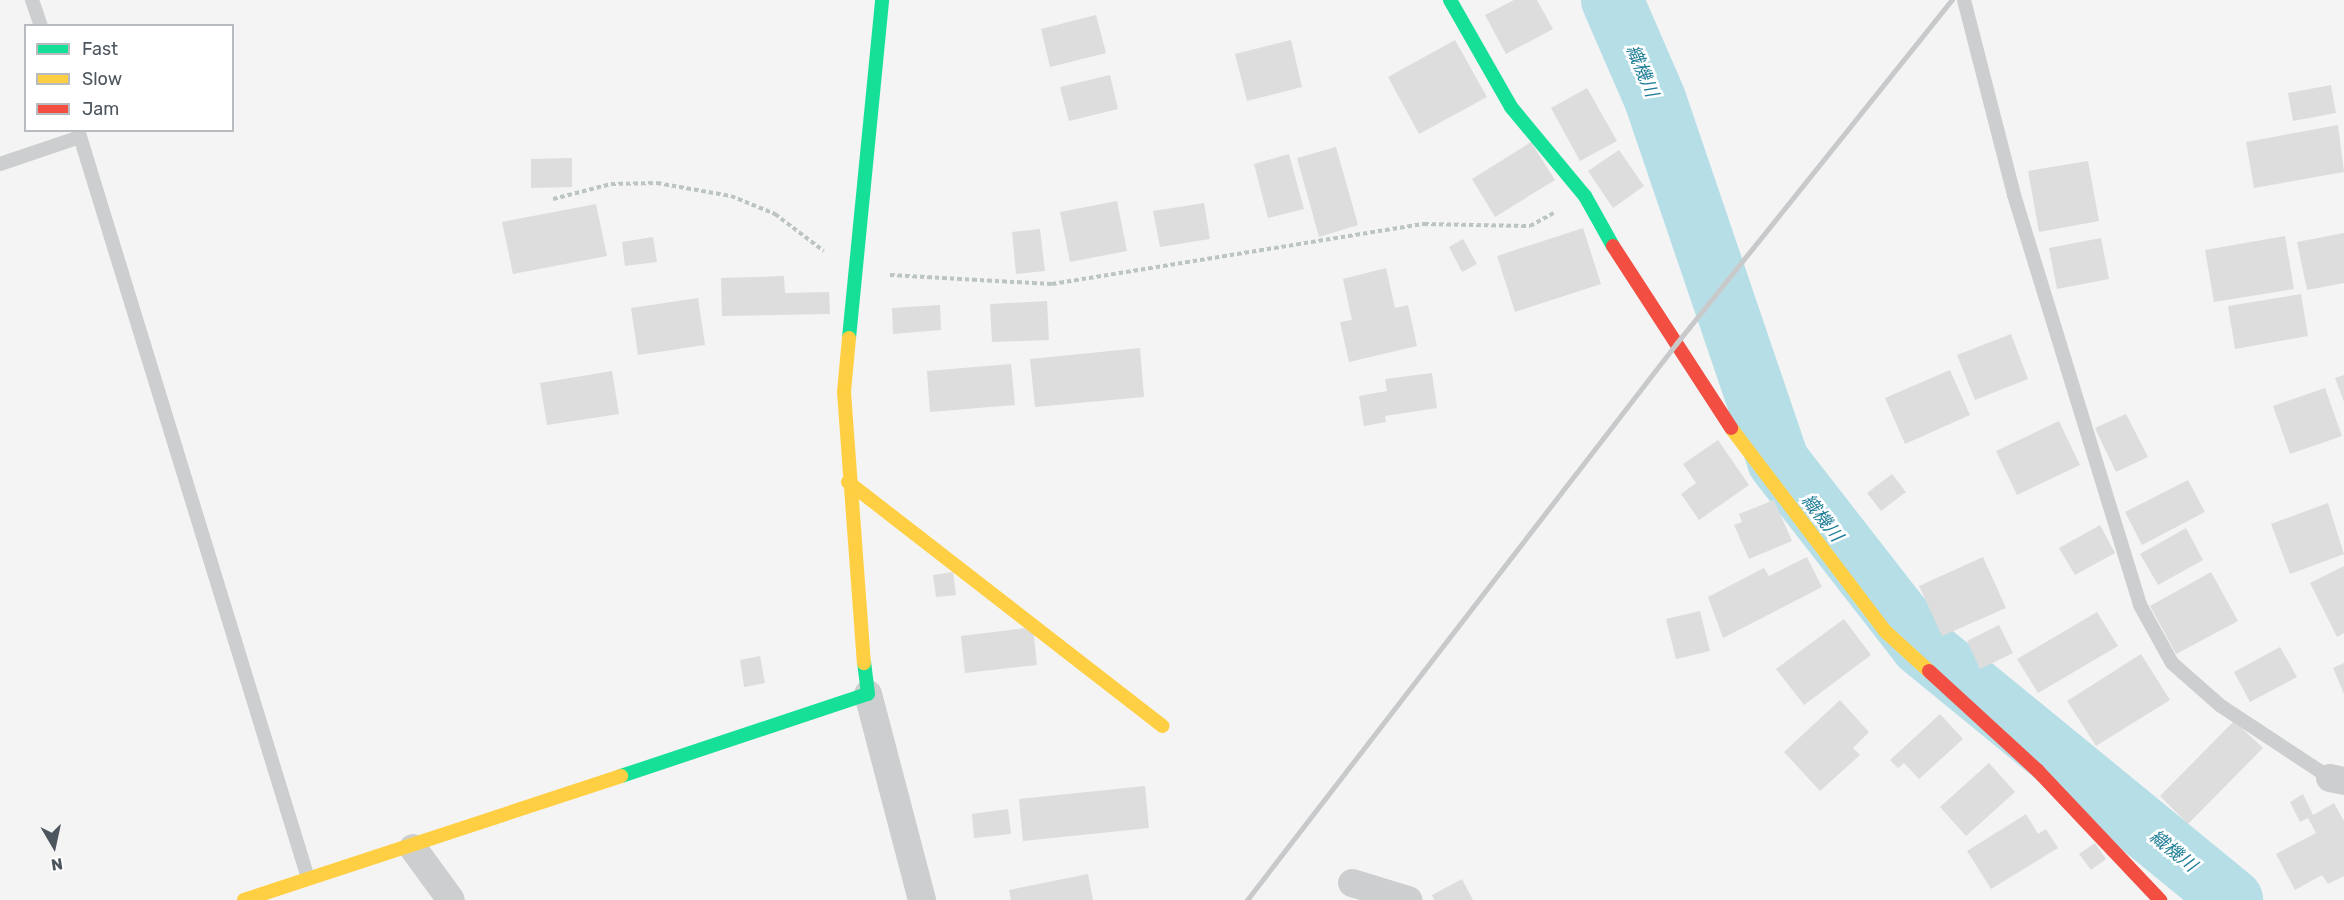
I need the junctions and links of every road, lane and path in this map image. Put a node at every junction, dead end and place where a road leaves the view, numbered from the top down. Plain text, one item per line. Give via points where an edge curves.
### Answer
1 (32, 0) edge
2 (882, 0) edge
3 (1450, 0) edge
4 (1964, 0) edge
5 (40, 24) edge
6 (79, 134) edge
7 (0, 164) edge
8 (1585, 196) junction
9 (553, 199) dead end
10 (853, 273) junction
11 (848, 482) junction
12 (868, 694) junction
13 (1162, 726) dead end
14 (2337, 780) edge
15 (413, 848) junction
16 (308, 878) junction
17 (1352, 883) dead end
18 (244, 900) edge
19 (451, 900) edge
20 (921, 900) edge
21 (1408, 900) edge
22 (2160, 900) edge

1 - 5 lane
2 - 10 street
3 - 8 street via 1511,107
4 - 14 lane via 2014,195 2139,605 2172,663 2221,706
6 - 7 lane
6 - 16 lane
8 - 10 path via 1530,226 1424,224 1052,284
8 - 22 street via 1633,282 1757,466 1885,631 2038,771
9 - 10 path via 611,184 657,183 731,196 775,214
10 - 11 street via 844,392
11 - 12 street
11 - 13 street
12 - 15 street
12 - 20 street
15 - 16 street
15 - 19 street
16 - 18 street
17 - 21 street

